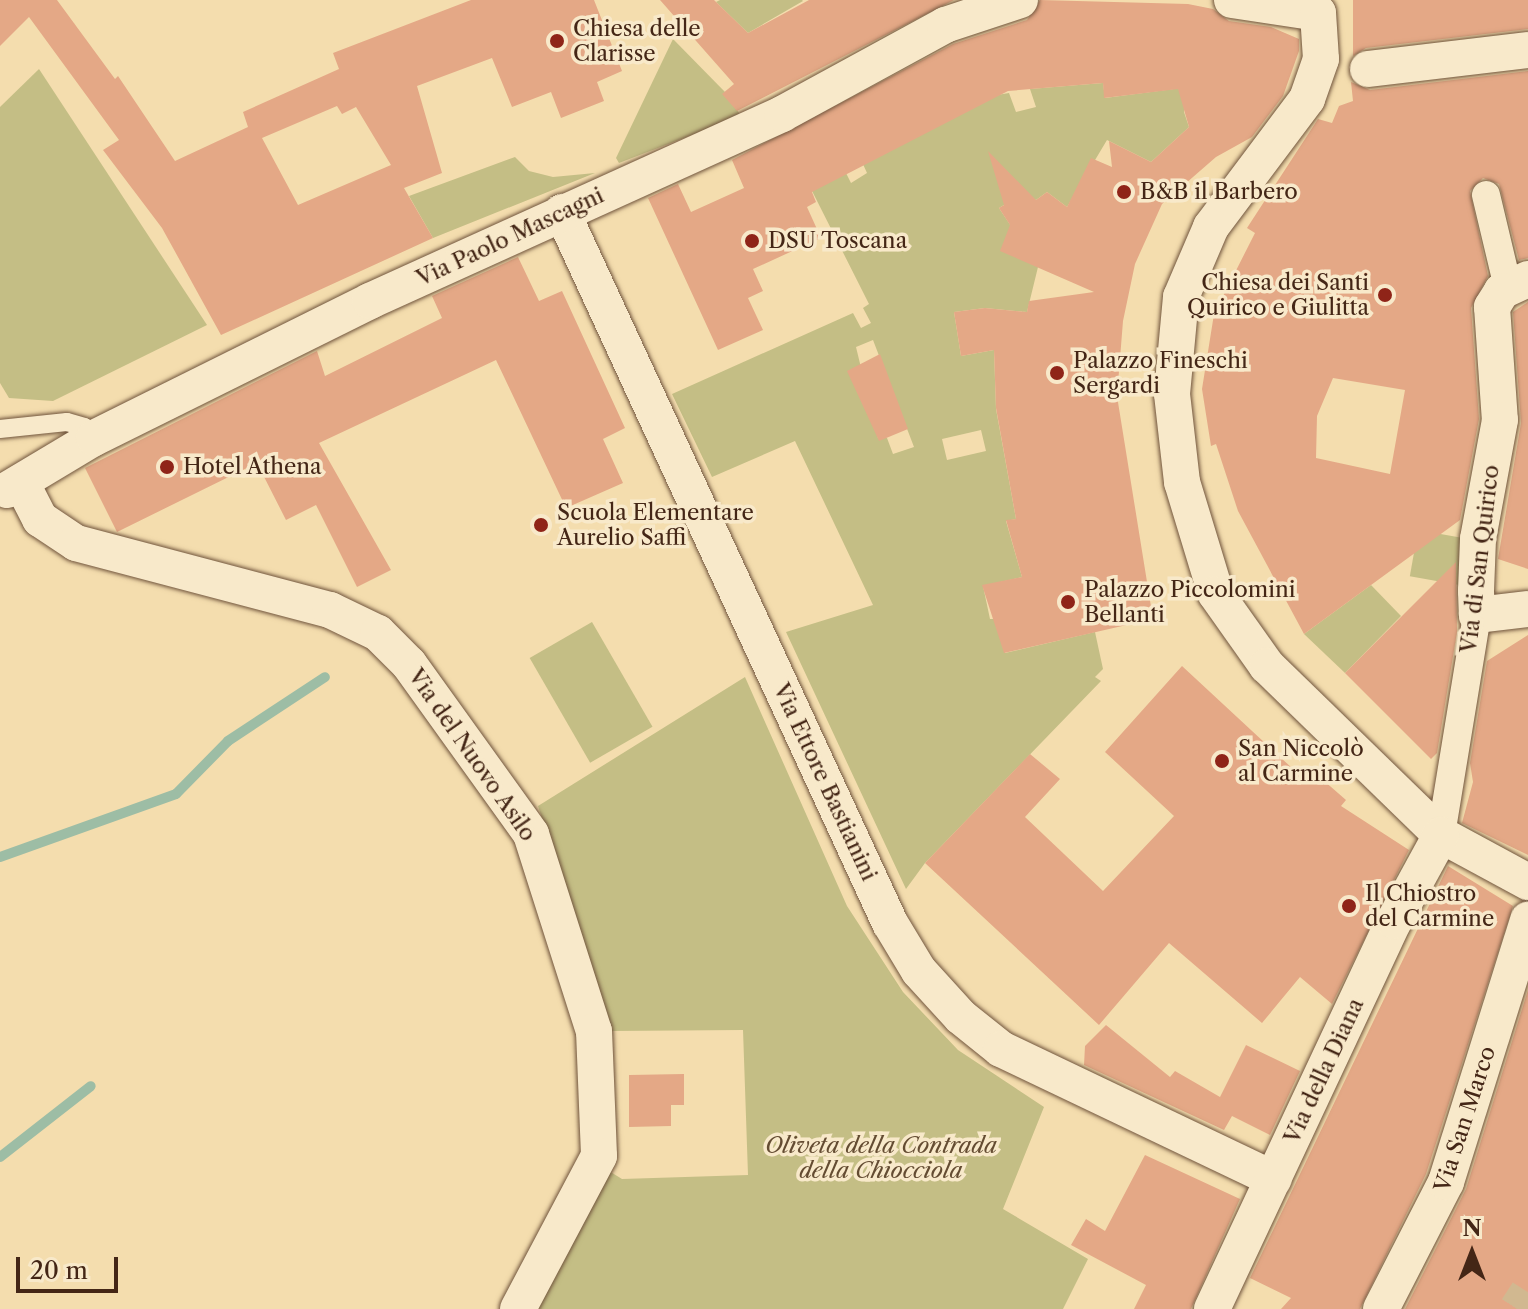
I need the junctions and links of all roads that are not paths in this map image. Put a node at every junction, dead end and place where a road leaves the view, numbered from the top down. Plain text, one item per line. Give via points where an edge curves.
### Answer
1 (1020, 0) edge
2 (1232, 0) edge
3 (1321, 6) edge
4 (1528, 50) edge
5 (1346, 68) junction
6 (1486, 195) dead end
7 (568, 223) junction
8 (1518, 283) edge
9 (0, 429) edge
10 (94, 438) junction
11 (14, 486) joint
12 (1528, 609) edge
13 (1477, 615) junction
14 (1441, 835) junction
15 (1528, 882) edge
16 (1528, 920) edge
17 (1274, 1179) junction
18 (518, 1309) edge
19 (1212, 1309) edge
20 (1381, 1309) edge

1 - 7 street, Via Paolo Mascagni via 945,25
2 - 3 street
3 - 5 street via 1322,39
4 - 5 street
5 - 14 street via 1291,126 1211,227 1189,271 1174,349 1177,457 1203,562 1228,617 1289,691
6 - 8 street, Via di San Quirico
7 - 10 street, Via Paolo Mascagni
7 - 17 street, Via Ettore Bastianini via 884,909 919,971 977,1032 1017,1058
8 - 13 street, Via di San Quirico via 1492,307 1500,420 1478,539
9 - 10 lane via 67,422 84,427
10 - 11 street, Via Paolo Mascagni
11 - 18 street, Via del Nuovo Asilo via 40,519 76,543 330,610 378,633 409,664 531,834 593,1025 599,1156
12 - 13 street
13 - 14 street, Via di San Quirico
14 - 15 street
14 - 17 street, Via della Diana via 1394,921
16 - 20 street, Via San Marco via 1446,1182
17 - 19 street, Via della Diana

